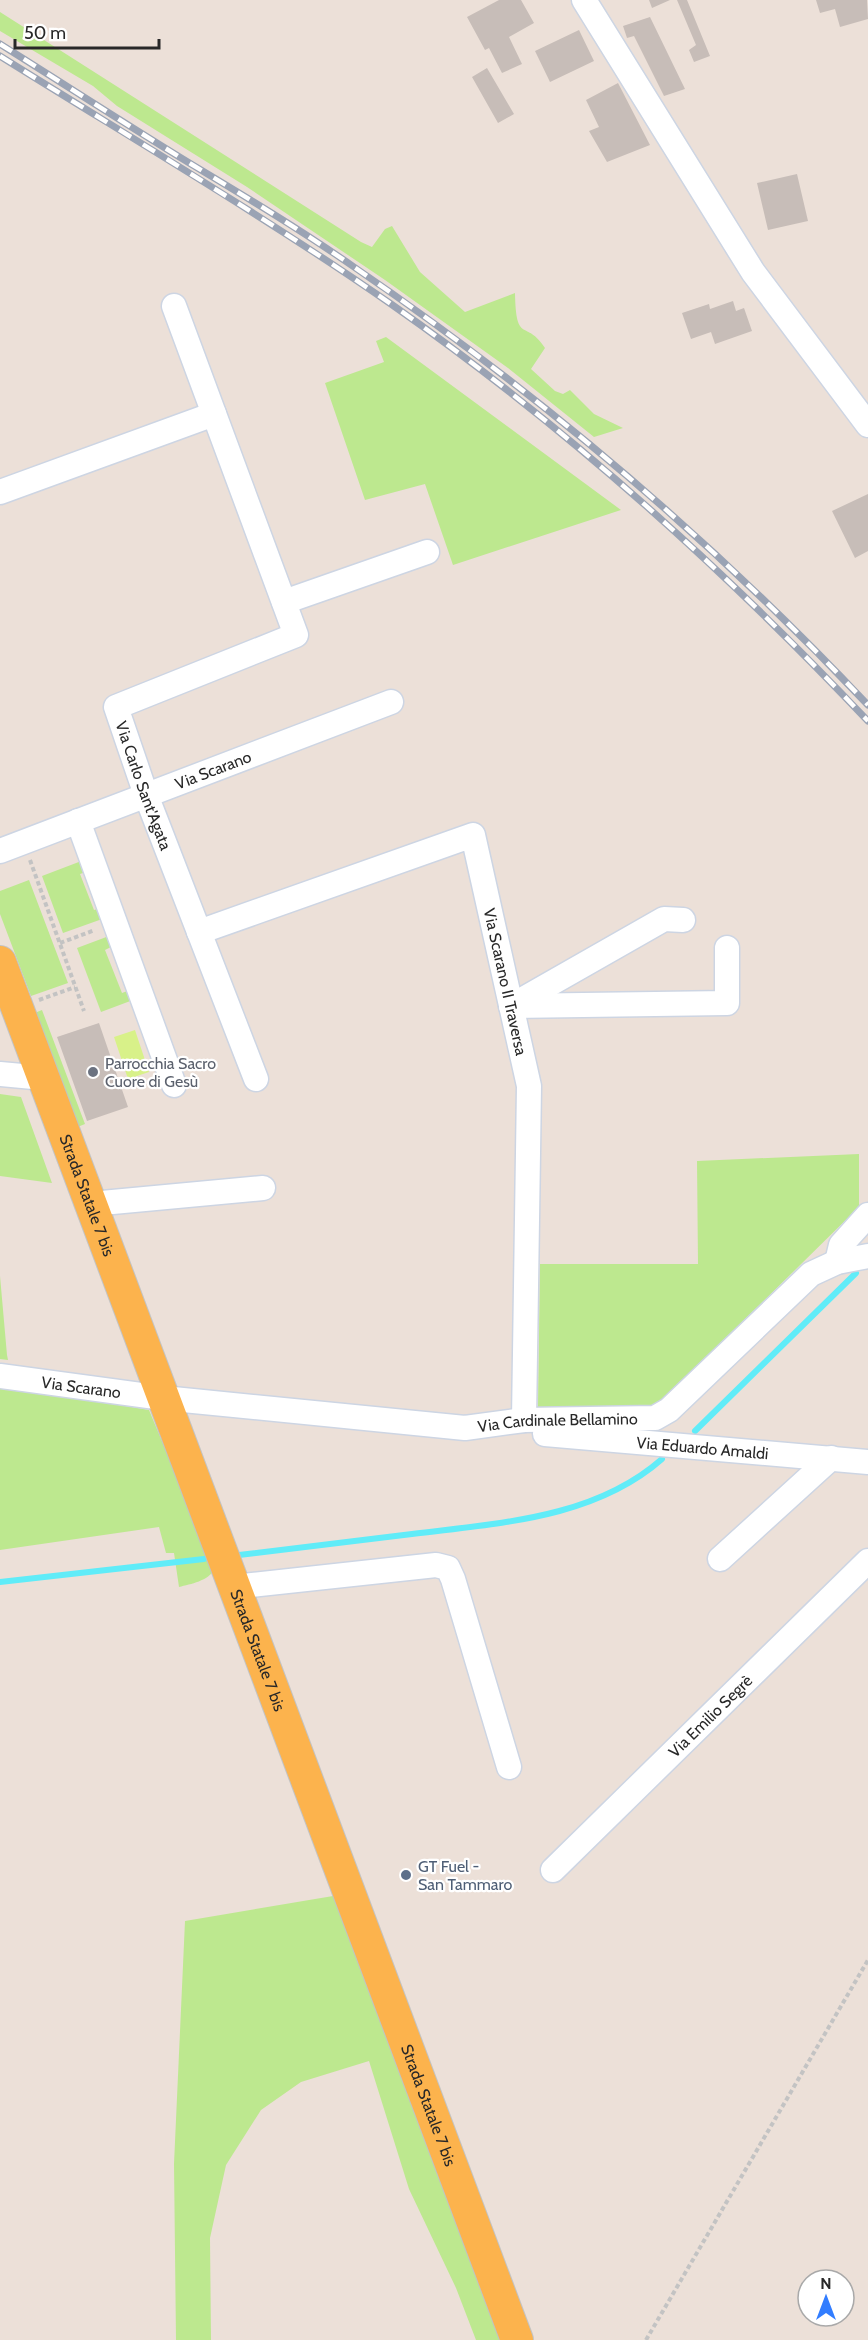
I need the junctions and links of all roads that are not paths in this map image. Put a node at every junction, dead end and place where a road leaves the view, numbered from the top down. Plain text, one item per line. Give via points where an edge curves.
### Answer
1 (584, 0) edge
2 (174, 306) dead end
3 (214, 414) junction
4 (868, 425) edge
5 (0, 492) edge
6 (427, 552) dead end
7 (284, 602) junction
8 (391, 702) dead end
9 (146, 795) junction
10 (78, 821) junction
11 (0, 851) edge
12 (683, 920) dead end
13 (199, 932) junction
14 (727, 948) dead end
15 (0, 962) edge
16 (511, 1006) junction
17 (0, 1074) edge
18 (44, 1078) junction
19 (256, 1079) dead end
20 (174, 1085) dead end
21 (263, 1188) dead end
22 (91, 1204) junction
23 (868, 1215) edge
24 (868, 1256) edge
25 (837, 1262) junction
26 (0, 1376) edge
27 (163, 1398) junction
28 (524, 1420) junction
29 (465, 1428) junction
30 (831, 1458) junction
31 (868, 1462) edge
32 (720, 1559) dead end
33 (868, 1561) edge
34 (233, 1587) junction
35 (509, 1767) dead end
36 (553, 1870) dead end
37 (517, 2340) edge

1 - 4 street via 753,272
2 - 3 street, Via Carlo Sant'Agata
3 - 5 street
3 - 7 street, Via Carlo Sant'Agata
6 - 7 street
7 - 9 street, Via Carlo Sant'Agata via 296,635 116,707
8 - 9 street, Via Scarano
9 - 10 street, Via Scarano
9 - 13 street, Via Carlo Sant'Agata
10 - 11 street, Via Scarano
10 - 20 street
12 - 16 street via 664,919
13 - 16 street, Via Scarano II Traversa via 473,835
13 - 19 street, Via Carlo Sant'Agata
14 - 16 street via 727,1003
15 - 18 main road, Strada Statale 7 bis
16 - 28 street, Via Scarano II Traversa via 529,1086
17 - 18 street
18 - 22 main road, Strada Statale 7 bis
21 - 22 street
22 - 27 main road, Strada Statale 7 bis
23 - 25 street via 841,1245
24 - 25 street, Via Cardinale Bellamino
25 - 28 street, Via Cardinale Bellamino via 797,1285 669,1410 655,1418
26 - 27 street, Via Scarano
27 - 29 street, Via Cardinale Bellamino
27 - 34 main road, Strada Statale 7 bis
28 - 29 street, Via Cardinale Bellamino
29 - 30 street, Via Eduardo Amaldi
30 - 31 street, Via Eduardo Amaldi
30 - 32 street
33 - 36 street, Via Emilio Segrè
34 - 35 street via 436,1565 448,1568
34 - 37 main road, Strada Statale 7 bis

